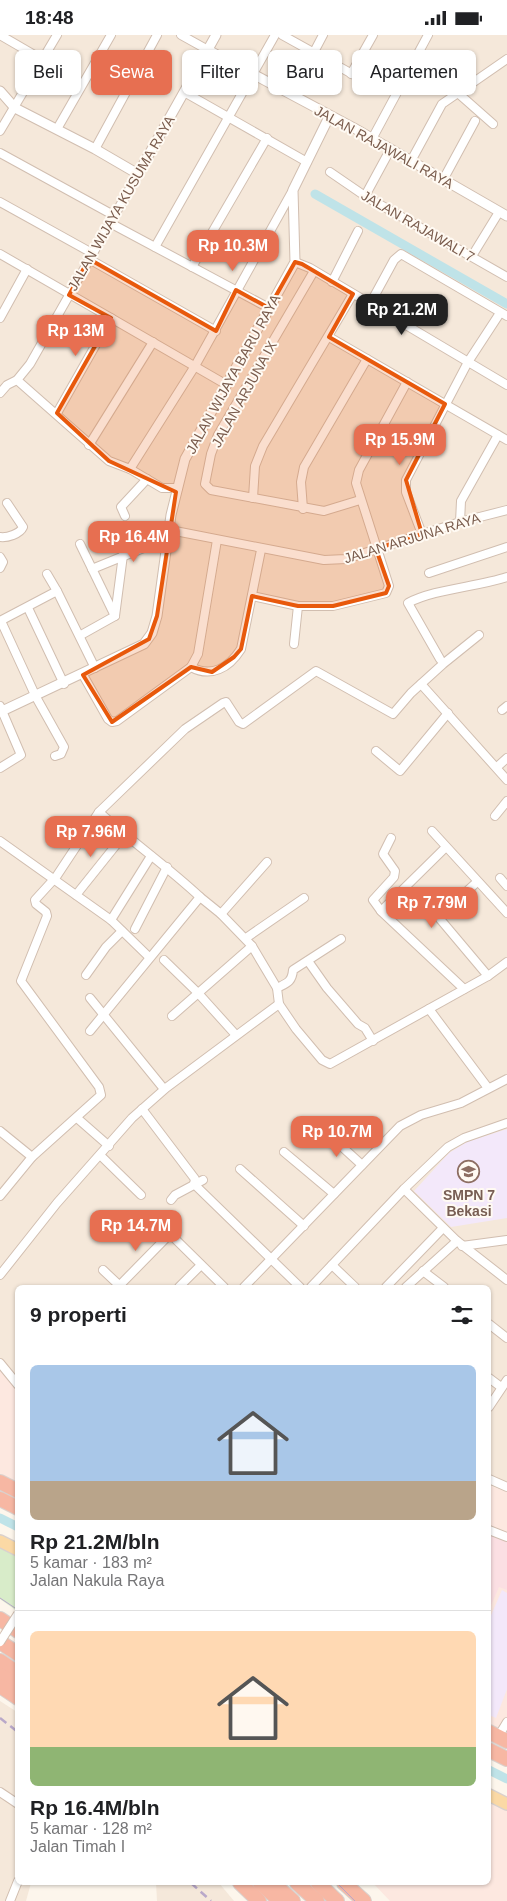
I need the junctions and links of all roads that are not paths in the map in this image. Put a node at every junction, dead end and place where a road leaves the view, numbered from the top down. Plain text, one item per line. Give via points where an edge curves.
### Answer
1 (0, 35) edge
2 (57, 35) edge
3 (111, 35) edge
4 (157, 35) edge
5 (181, 35) edge
6 (216, 35) edge
7 (275, 35) edge
8 (282, 35) edge
9 (323, 35) edge
10 (373, 35) edge
11 (428, 35) edge
12 (26, 50) edge
13 (49, 50) edge
14 (208, 50) joint
15 (310, 50) edge
16 (315, 50) edge
17 (507, 59) edge
18 (258, 65) edge
19 (342, 69) edge
20 (351, 74) joint
21 (258, 77) edge
22 (476, 82) edge
23 (0, 91) edge
24 (23, 95) edge
25 (182, 95) edge
26 (189, 95) edge
27 (240, 95) edge
28 (457, 95) edge
29 (460, 95) edge
30 (15, 108) junction
31 (227, 117) junction
32 (329, 117) junction
33 (3, 121) edge
34 (475, 121) dead end
35 (493, 124) dead end
36 (57, 129) junction
37 (0, 131) edge
38 (267, 138) junction
39 (372, 139) junction
40 (95, 149) junction
41 (390, 149) junction
42 (0, 153) edge
43 (410, 161) junction
44 (307, 162) junction
45 (330, 172) dead end
46 (138, 174) junction
47 (443, 180) junction
48 (293, 190) junction
49 (365, 196) junction
50 (0, 202) edge
51 (503, 214) edge
52 (112, 219) junction
53 (358, 231) dead end
54 (155, 247) junction
55 (0, 254) edge
56 (90, 256) junction
57 (472, 256) junction
58 (298, 263) junction
59 (192, 267) junction
60 (27, 269) junction
61 (312, 270) junction
62 (507, 277) edge
63 (332, 282) junction
64 (236, 290) junction
65 (353, 294) junction
66 (69, 295) junction
67 (370, 304) junction
68 (269, 309) junction
69 (504, 314) edge
70 (0, 318) edge
71 (111, 318) junction
72 (216, 331) junction
73 (329, 337) junction
74 (153, 342) junction
75 (367, 359) junction
76 (468, 362) junction
77 (195, 366) junction
78 (17, 380) junction
79 (407, 382) junction
80 (227, 385) junction
81 (507, 385) edge
82 (0, 393) edge
83 (445, 405) junction
84 (57, 413) junction
85 (498, 435) junction
86 (507, 441) edge
87 (89, 445) junction
88 (130, 469) junction
89 (147, 479) junction
90 (177, 490) junction
91 (253, 498) junction
92 (360, 500) junction
93 (7, 503) dead end
94 (303, 509) junction
95 (507, 510) edge
96 (125, 515) dead end
97 (460, 522) junction
98 (169, 534) junction
99 (422, 534) junction
100 (0, 537) edge
101 (216, 543) junction
102 (80, 544) dead end
103 (507, 547) edge
104 (376, 549) junction
105 (261, 550) junction
106 (123, 555) junction
107 (0, 557) edge
108 (0, 568) edge
109 (92, 569) junction
110 (429, 573) dead end
111 (47, 574) dead end
112 (507, 577) edge
113 (57, 591) junction
114 (252, 596) junction
115 (298, 606) junction
116 (28, 608) junction
117 (114, 616) junction
118 (0, 621) edge
119 (80, 635) junction
120 (479, 635) dead end
121 (294, 644) dead end
122 (440, 659) dead end
123 (190, 667) junction
124 (95, 668) junction
125 (83, 675) junction
126 (64, 684) junction
127 (421, 684) junction
128 (36, 697) junction
129 (1, 710) edge
130 (448, 713) junction
131 (376, 751) dead end
132 (55, 756) dead end
133 (507, 759) edge
134 (497, 767) junction
135 (0, 768) edge
136 (507, 780) edge
137 (507, 801) edge
138 (99, 813) junction
139 (495, 816) dead end
140 (432, 831) dead end
141 (124, 835) junction
142 (390, 838) dead end
143 (0, 841) edge
144 (446, 847) junction
145 (151, 856) junction
146 (267, 862) dead end
147 (167, 867) junction
148 (500, 878) dead end
149 (54, 879) junction
150 (476, 882) junction
151 (507, 886) edge
152 (76, 895) junction
153 (200, 897) junction
154 (304, 898) dead end
155 (381, 911) junction
156 (507, 913) edge
157 (221, 914) junction
158 (111, 920) junction
159 (135, 929) dead end
160 (122, 931) junction
161 (246, 938) junction
162 (341, 939) dead end
163 (252, 946) junction
164 (149, 957) junction
165 (164, 959) dead end
166 (308, 961) junction
167 (507, 962) edge
168 (86, 975) dead end
169 (488, 976) junction
170 (277, 989) junction
171 (464, 989) junction
172 (198, 993) junction
173 (90, 998) dead end
174 (278, 1004) junction
175 (429, 1009) junction
176 (104, 1015) junction
177 (172, 1016) dead end
178 (90, 1031) dead end
179 (236, 1034) junction
180 (374, 1041) junction
181 (507, 1079) edge
182 (488, 1088) junction
183 (164, 1089) junction
184 (142, 1109) junction
185 (77, 1117) junction
186 (507, 1123) edge
187 (0, 1131) edge
188 (328, 1134) dead end
189 (109, 1146) junction
190 (284, 1152) dead end
191 (100, 1155) junction
192 (32, 1157) junction
193 (362, 1165) junction
194 (240, 1169) dead end
195 (203, 1180) dead end
196 (194, 1184) junction
197 (404, 1189) junction
198 (141, 1195) dead end
199 (334, 1195) junction
200 (0, 1196) edge
201 (171, 1200) dead end
202 (162, 1226) dead end
203 (304, 1226) junction
204 (444, 1229) junction
205 (170, 1235) junction
206 (507, 1239) edge
207 (458, 1242) junction
208 (272, 1258) junction
209 (201, 1265) junction
210 (332, 1265) junction
211 (103, 1270) dead end
212 (423, 1271) junction
213 (0, 1275) edge
214 (507, 1281) edge
215 (118, 1285) edge
216 (122, 1285) edge
217 (181, 1285) edge
218 (222, 1285) edge
219 (246, 1285) edge
220 (298, 1285) edge
221 (313, 1285) edge
222 (353, 1285) edge
223 (388, 1285) edge
224 (408, 1285) edge
225 (441, 1285) edge
226 (491, 1326) edge
227 (507, 1339) edge
228 (0, 1363) edge
229 (491, 1380) edge
230 (507, 1380) edge
231 (15, 1381) edge
232 (501, 1387) junction
233 (491, 1404) edge
234 (0, 1474) edge
235 (491, 1480) edge
236 (0, 1482) edge
237 (15, 1483) edge
238 (15, 1484) edge
239 (507, 1487) edge
240 (0, 1499) edge
241 (15, 1506) edge
242 (491, 1531) edge
243 (507, 1537) edge
244 (0, 1541) edge
245 (15, 1548) edge
246 (0, 1619) edge
247 (15, 1619) edge
248 (15, 1629) edge
249 (0, 1642) edge
250 (15, 1652) edge
251 (0, 1661) edge
252 (15, 1671) edge
253 (0, 1675) edge
254 (15, 1684) edge
255 (0, 1687) edge
256 (15, 1696) edge
257 (507, 1722) edge
258 (501, 1735) edge
259 (491, 1751) edge
260 (507, 1759) edge
261 (0, 1792) edge
262 (491, 1796) edge
263 (15, 1802) edge
264 (507, 1804) edge
265 (16, 1885) edge
266 (240, 1885) edge
267 (240, 1885) edge
268 (262, 1885) edge
269 (275, 1885) edge
270 (299, 1885) edge
271 (320, 1885) edge
272 (346, 1885) edge
273 (10, 1901) edge
274 (252, 1901) edge
275 (259, 1901) edge
276 (279, 1901) edge
277 (293, 1901) edge
278 (317, 1901) edge
279 (337, 1901) edge
280 (364, 1901) edge

1 - 12 street
2 - 13 street
3 - 36 street
4 - 40 street
5 - 14 street
6 - 14 street, JALAN WIJAYA KUSUMA RAYA
7 - 18 street
8 - 15 street
9 - 16 street
10 - 20 street
11 - 39 street
17 - 22 street
19 - 20 street
21 - 32 street, JALAN RAJAWALI RAYA
23 - 30 street
24 - 30 street
25 - 46 street, JALAN WIJAYA KUSUMA RAYA
26 - 31 street
27 - 31 street
28 - 43 street via 436,113
29 - 35 street
30 - 33 street
30 - 36 street
31 - 38 street
31 - 54 street
32 - 39 street, JALAN RAJAWALI RAYA
32 - 44 street
33 - 37 street
34 - 47 street
36 - 40 street
38 - 44 street
38 - 59 street
39 - 41 street, JALAN RAJAWALI RAYA
40 - 46 street
41 - 43 street, JALAN RAJAWALI RAYA
41 - 49 street
42 - 52 street
43 - 47 street, JALAN RAJAWALI RAYA
44 - 48 street
45 - 49 street, JALAN RAJAWALI 7
46 - 52 street, JALAN WIJAYA KUSUMA RAYA
47 - 51 street, JALAN RAJAWALI RAYA
48 - 58 street
48 - 64 street
49 - 57 street, JALAN RAJAWALI 7
50 - 56 street
51 - 57 street
52 - 54 street
52 - 56 street, JALAN WIJAYA KUSUMA RAYA
53 - 63 street
54 - 59 street
55 - 60 street
56 - 66 street, JALAN WIJAYA KUSUMA RAYA
56 - 72 street
57 - 62 street, JALAN RAJAWALI 7
58 - 61 street
58 - 68 street, JALAN WIJAYA BARU RAYA
59 - 64 street
60 - 66 street
60 - 70 street
61 - 63 street
61 - 91 street, JALAN ARJUNA IX via 218,435 211,454 206,488
63 - 65 street
64 - 68 street
64 - 72 street
65 - 67 street
65 - 73 street
66 - 71 street
66 - 78 street, JALAN WIJAYA KUSUMA RAYA via 30,364
67 - 69 street via 401,253
67 - 76 street
68 - 80 street, JALAN WIJAYA BARU RAYA
69 - 76 street
71 - 74 street
71 - 84 street
72 - 77 street
73 - 75 street
73 - 91 street via 263,445 256,466
74 - 77 street
74 - 87 street
75 - 79 street
75 - 94 street via 304,467 301,482
76 - 81 street
76 - 83 street
77 - 80 street
77 - 88 street
78 - 82 street, JALAN WIJAYA KUSUMA RAYA
78 - 84 street
79 - 83 street
79 - 92 street via 359,470 356,483
80 - 90 street, JALAN WIJAYA BARU RAYA via 185,459
83 - 85 street
83 - 99 street via 406,480 406,492
84 - 87 street
85 - 86 street
85 - 97 street via 461,501
87 - 88 street via 109,461
88 - 89 street
89 - 90 street via 162,488
89 - 96 street via 121,507
90 - 98 street, JALAN WIJAYA BARU RAYA
91 - 94 street, JALAN ARJUNA IX
92 - 94 street, JALAN ARJUNA IX via 324,511
92 - 104 street
93 - 100 street via 23,527 22,531 6,538
95 - 97 street, JALAN ARJUNA RAYA
97 - 99 street, JALAN ARJUNA RAYA
98 - 101 street, JALAN ARJUNA RAYA
98 - 106 street
98 - 124 street, JALAN WIJAYA BARU RAYA via 157,616 149,639
99 - 104 street, JALAN ARJUNA RAYA
101 - 105 street, JALAN ARJUNA RAYA
101 - 123 street via 198,653
102 - 109 street
103 - 110 street
104 - 105 street, JALAN ARJUNA RAYA via 334,561
104 - 115 street via 389,587 386,593 333,606
105 - 114 street
106 - 109 street
106 - 117 street
107 - 108 street via 3,562
109 - 117 street
111 - 113 street
112 - 122 street via 408,603
113 - 116 street
113 - 119 street
114 - 115 street
114 - 123 street via 241,649 212,672 204,673
115 - 121 street
116 - 118 street
116 - 126 street
117 - 119 street
118 - 128 street
119 - 124 street
120 - 127 street
123 - 125 street via 117,721 108,719
124 - 125 street
125 - 126 street
126 - 128 street
127 - 130 street
127 - 138 street via 393,714 316,671 243,724 226,702 223,703 185,729
128 - 129 street
128 - 132 street via 64,747 61,754
129 - 135 street via 20,755
130 - 131 street via 400,771
130 - 134 street
133 - 134 street
134 - 136 street
137 - 139 street
138 - 141 street
138 - 149 street
140 - 144 street
141 - 145 street
141 - 152 street
142 - 155 street via 383,855 395,871 394,877 373,900
143 - 149 street
144 - 150 street
144 - 155 street
145 - 147 street
145 - 158 street
146 - 157 street
147 - 153 street
147 - 159 street
148 - 151 street
149 - 152 street
149 - 185 street via 35,900 47,916 22,981 101,1090 98,1099
150 - 156 street
150 - 169 street via 440,919
152 - 158 street
153 - 157 street
153 - 164 street
154 - 161 street
155 - 171 street
157 - 161 street
158 - 160 street
160 - 164 street
160 - 168 street
161 - 163 street
162 - 166 street
163 - 170 street
163 - 172 street
164 - 176 street
165 - 172 street
166 - 170 street via 294,970 290,981
166 - 180 street via 327,988
167 - 169 street
169 - 171 street
170 - 174 street
171 - 175 street
172 - 177 street
172 - 179 street
173 - 176 street
174 - 179 street
174 - 180 street via 315,1053 330,1064
175 - 180 street
175 - 182 street
176 - 178 street
176 - 183 street
179 - 183 street
181 - 182 street
182 - 193 street via 461,1103 421,1115 397,1130
183 - 184 street
184 - 189 street
184 - 196 street via 176,1153 194,1179
185 - 189 street
185 - 192 street
186 - 197 street via 448,1147
187 - 192 street
188 - 193 street
189 - 191 street
190 - 199 street
191 - 198 street
191 - 213 street
192 - 200 street
193 - 199 street
194 - 203 street
195 - 196 street
196 - 201 street
196 - 208 street
197 - 204 street
197 - 210 street
199 - 203 street
202 - 205 street
203 - 208 street
204 - 207 street
204 - 223 street
205 - 209 street
205 - 216 street
206 - 207 street
207 - 212 street
207 - 214 street
208 - 219 street
208 - 220 street
209 - 217 street
209 - 218 street
210 - 221 street
210 - 222 street
211 - 215 street
212 - 224 street
212 - 225 street
226 - 227 street
228 - 231 street
229 - 232 street
230 - 232 street
232 - 233 street
234 - 237 main road
235 - 239 street
236 - 238 highway
240 - 241 highway
242 - 243 street
244 - 245 main road
246 - 248 highway
247 - 249 street, bridge
249 - 250 highway
251 - 252 highway
253 - 254 highway
255 - 256 highway
257 - 258 street
259 - 260 highway
261 - 263 street
262 - 264 main road
265 - 273 street
266 - 274 highway
267 - 275 highway
268 - 276 highway
269 - 277 highway
270 - 278 highway
271 - 279 highway
272 - 280 highway

